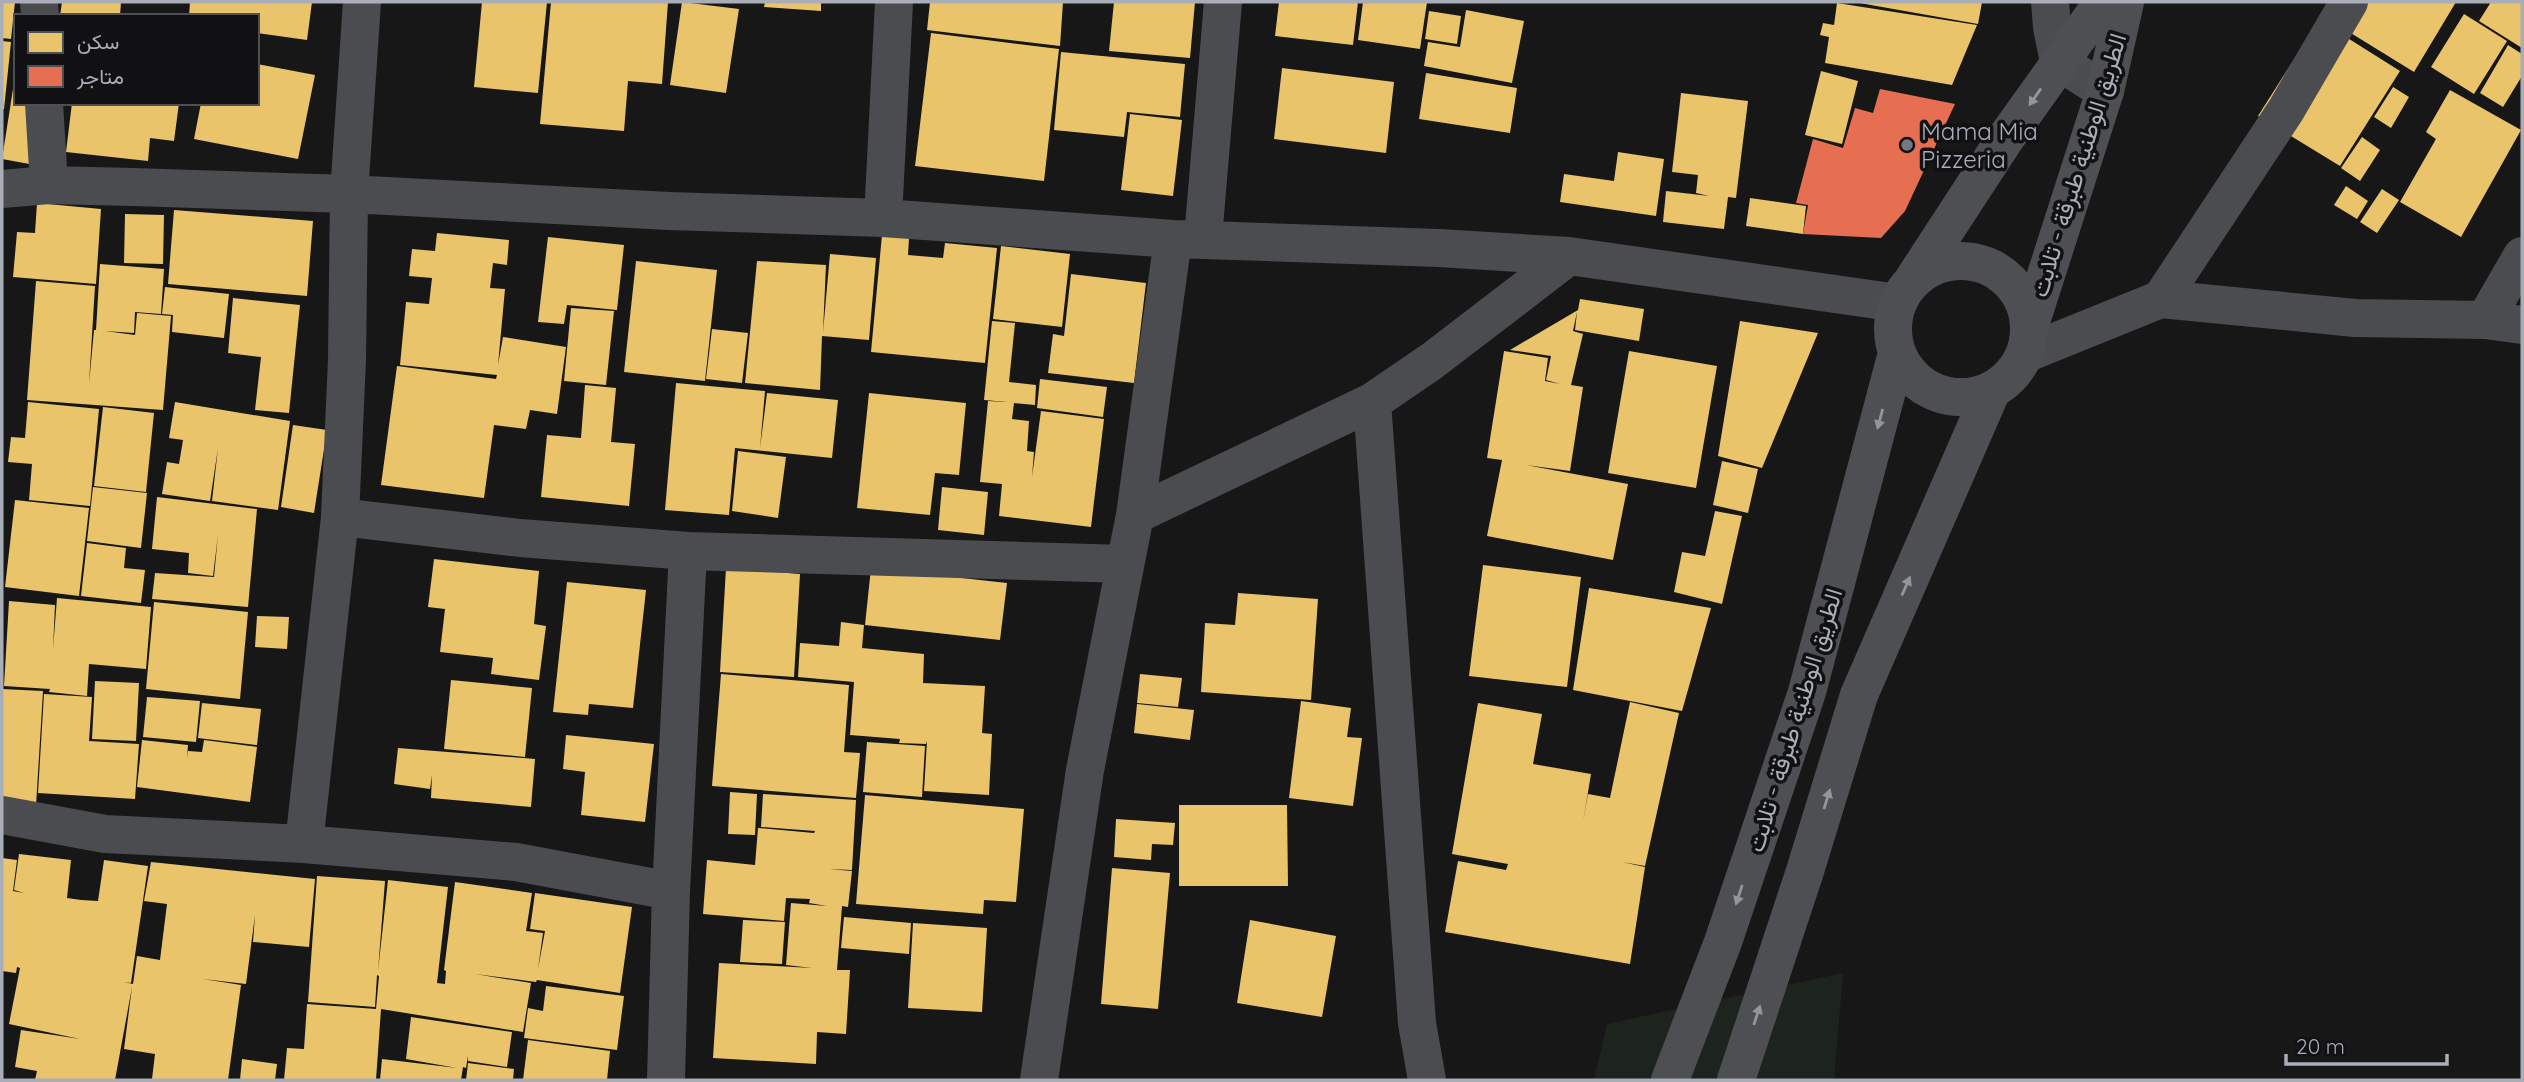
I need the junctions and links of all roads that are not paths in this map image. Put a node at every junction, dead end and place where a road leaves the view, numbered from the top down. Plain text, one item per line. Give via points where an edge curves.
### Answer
1 (362, 2) edge
2 (894, 2) edge
3 (1223, 2) edge
4 (2050, 2) edge
5 (2103, 2) edge
6 (2125, 2) edge
7 (2349, 2) edge
8 (2059, 62) junction
9 (2105, 91) junction
10 (44, 105) edge
11 (49, 185) junction
12 (2, 189) edge
13 (349, 194) junction
14 (883, 218) junction
15 (1188, 239) junction
16 (1569, 256) junction
17 (2522, 256) edge
18 (1905, 292) junction
19 (2161, 299) junction
20 (2485, 320) junction
21 (2522, 325) edge
22 (2027, 341) junction
23 (1898, 353) junction
24 (1992, 390) junction
25 (1372, 402) junction
26 (1135, 515) junction
27 (340, 517) junction
28 (688, 551) junction
29 (1124, 564) junction
30 (2, 815) edge
31 (304, 844) junction
32 (671, 891) junction
33 (666, 1080) edge
34 (1039, 1080) edge
35 (1427, 1080) edge
36 (1670, 1080) edge
37 (1736, 1080) edge

1 - 13 street
2 - 14 street
3 - 15 street
4 - 8 street
5 - 8 main road, الطريق الوطنية طبرقة - تلابت
6 - 9 main road, الطريق الوطنية طبرقة - تلابت
7 - 19 street via 2286,110
8 - 9 street
8 -> 18 main road, الطريق الوطنية طبرقة - تلابت
9 - 22 main road, الطريق الوطنية طبرقة - تلابت
10 - 11 street
11 - 12 street
11 - 13 street
13 - 14 street
13 - 27 street
14 - 15 street
15 - 16 street
15 - 26 street
16 - 18 street
16 - 25 street
17 - 20 street
18 - 22 main road via 1930,268 1952,261 1996,270 2014,286 2025,306
18 - 23 main road via 1893,330
19 - 20 street via 2355,318
19 - 22 street
20 - 21 street
22 - 24 main road via 2011,376
23 - 24 main road via 1909,373 1947,396 1970,397
23 -> 36 main road, الطريق الوطنية طبرقة - تلابت via 1807,692 1723,942
37 -> 24 main road via 1859,695
25 - 26 street
25 - 35 street via 1417,1023
26 - 29 street
27 - 28 street
27 - 31 street
28 - 29 street
28 - 32 street
29 - 34 street via 1085,770
30 - 31 street via 105,834
31 - 32 street via 516,862
32 - 33 street

